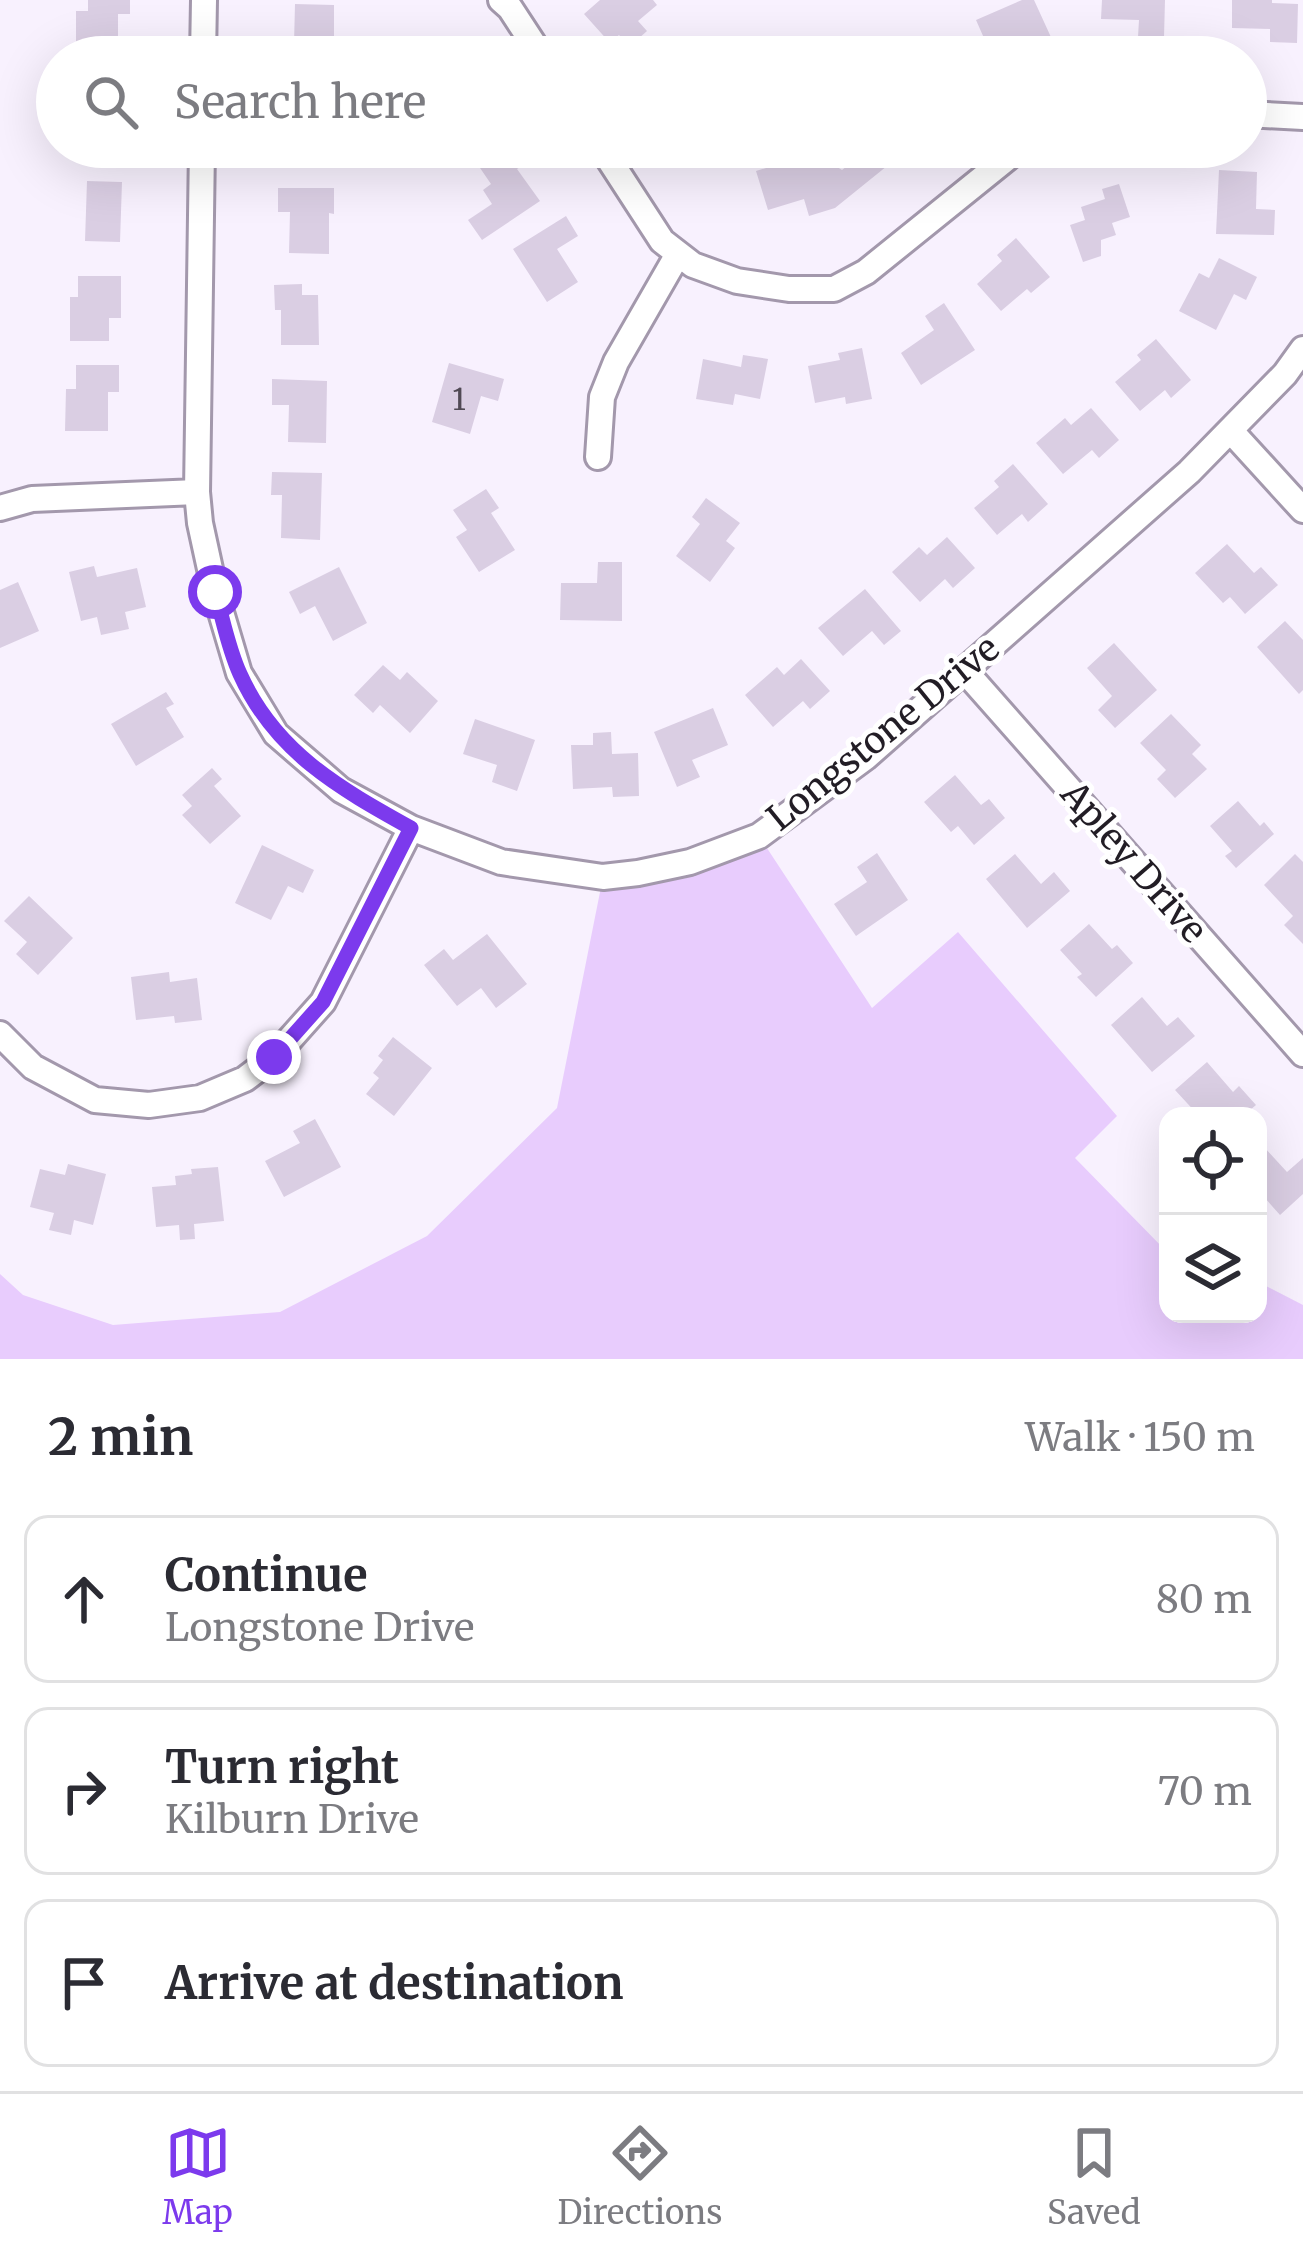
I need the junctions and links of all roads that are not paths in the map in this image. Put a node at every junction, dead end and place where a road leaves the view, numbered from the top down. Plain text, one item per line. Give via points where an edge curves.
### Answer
1 (204, 0) edge
2 (501, 0) edge
3 (203, 36) edge
4 (528, 36) edge
5 (1267, 115) edge
6 (1303, 117) edge
7 (202, 168) edge
8 (614, 168) edge
9 (995, 168) edge
10 (678, 254) junction
11 (1303, 349) edge
12 (1230, 430) junction
13 (598, 457) dead end
14 (197, 492) junction
15 (0, 508) edge
16 (1303, 510) edge
17 (964, 670) junction
18 (411, 828) junction
19 (0, 1034) edge
20 (1303, 1054) edge

1 - 3 street
2 - 4 street
5 - 6 street
7 - 14 street, Longstone Drive
8 - 10 street
9 - 10 street via 834,289 737,281
10 - 13 street via 602,397
11 - 12 street, Longstone Drive
12 - 16 street
12 - 17 street, Longstone Drive
14 - 15 street via 32,499
14 - 18 street, Longstone Drive via 239,673 276,734 341,790
17 - 18 street, Longstone Drive via 759,836 690,862 603,877 502,862
17 - 20 street, Apley Drive
18 - 19 street via 323,1002 245,1079 200,1099 95,1100 33,1067

